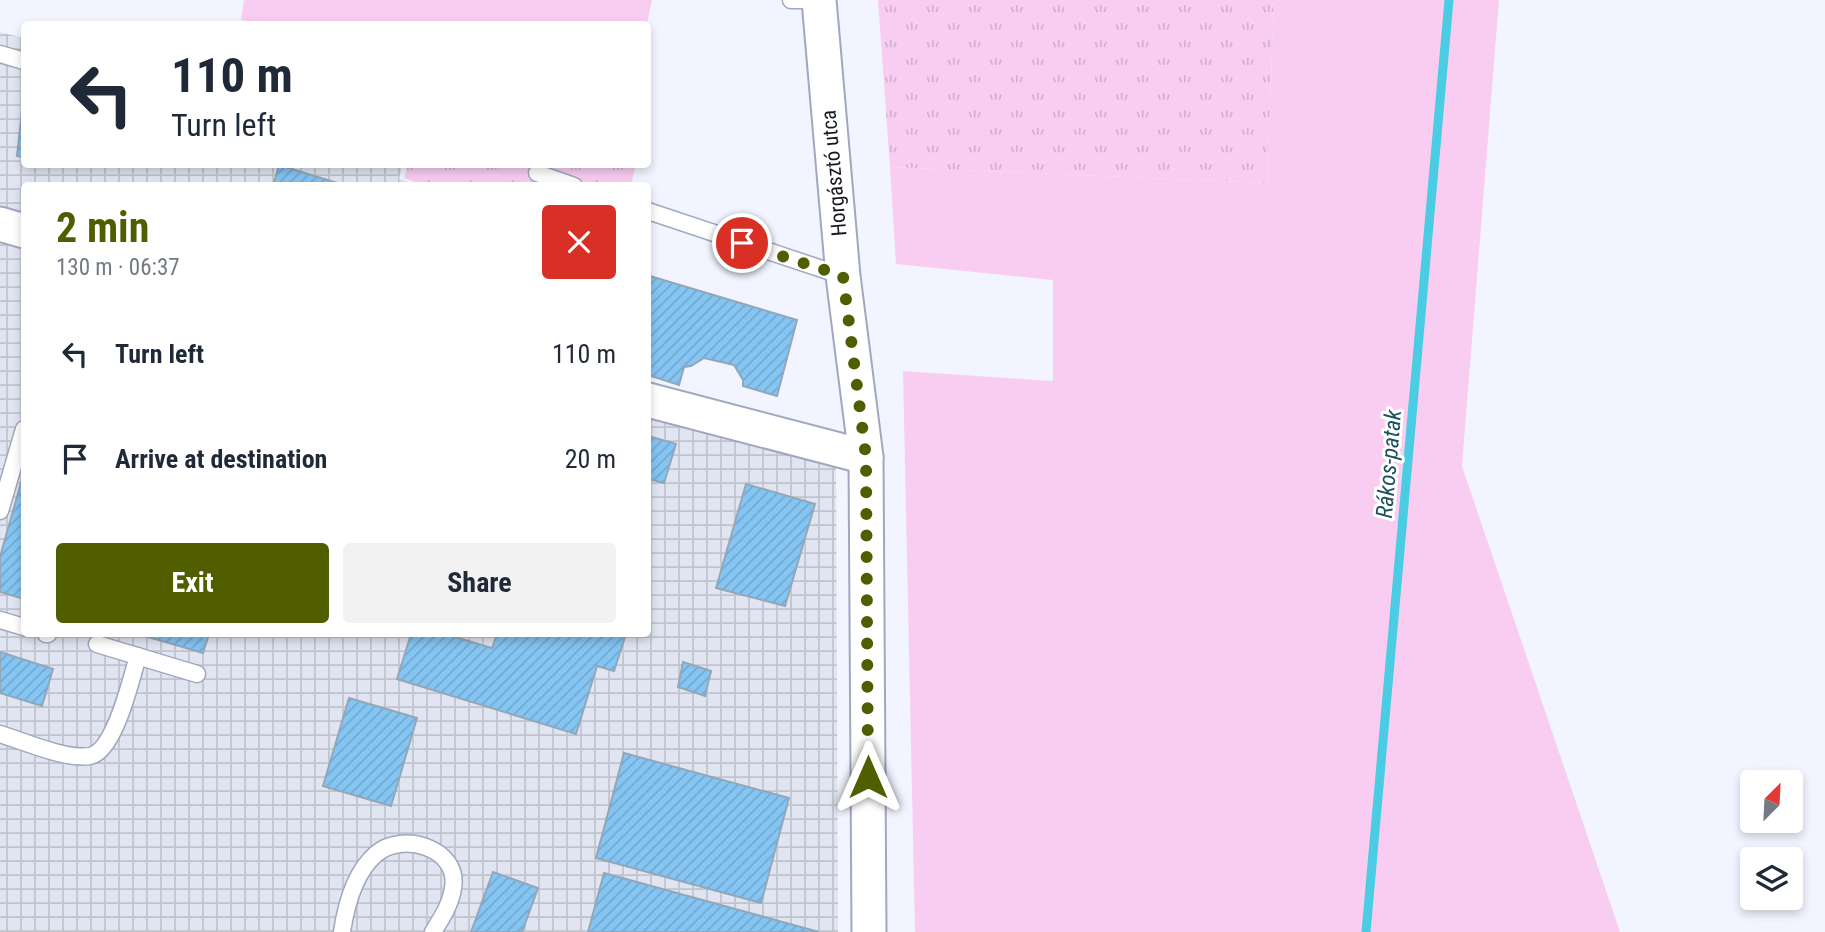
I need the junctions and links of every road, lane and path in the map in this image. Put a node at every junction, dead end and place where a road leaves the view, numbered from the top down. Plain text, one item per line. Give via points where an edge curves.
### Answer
1 (808, 0) edge
2 (820, 0) edge
3 (791, 1) edge
4 (0, 54) edge
5 (21, 60) edge
6 (537, 173) dead end
7 (563, 182) edge
8 (651, 212) edge
9 (0, 224) edge
10 (21, 230) edge
11 (843, 276) junction
12 (651, 401) edge
13 (21, 439) edge
14 (866, 457) junction
15 (0, 511) edge
16 (0, 620) edge
17 (21, 626) edge
18 (97, 644) dead end
19 (138, 656) junction
20 (197, 674) dead end
21 (0, 734) edge
22 (342, 932) edge
23 (433, 932) edge
24 (869, 932) edge

1 - 3 lane
2 - 11 street, Horgásztó utca
4 - 5 lane
6 - 7 lane
8 - 11 lane
9 - 10 street
11 - 14 street, Horgásztó utca
12 - 14 street
13 - 15 lane
14 - 24 street, Horgásztó utca
16 - 17 lane
18 - 19 lane
19 - 20 lane
19 - 21 lane via 117,721 97,753 64,754
22 - 23 lane via 348,903 365,867 377,853 402,843 432,849 442,856 453,876 454,888

